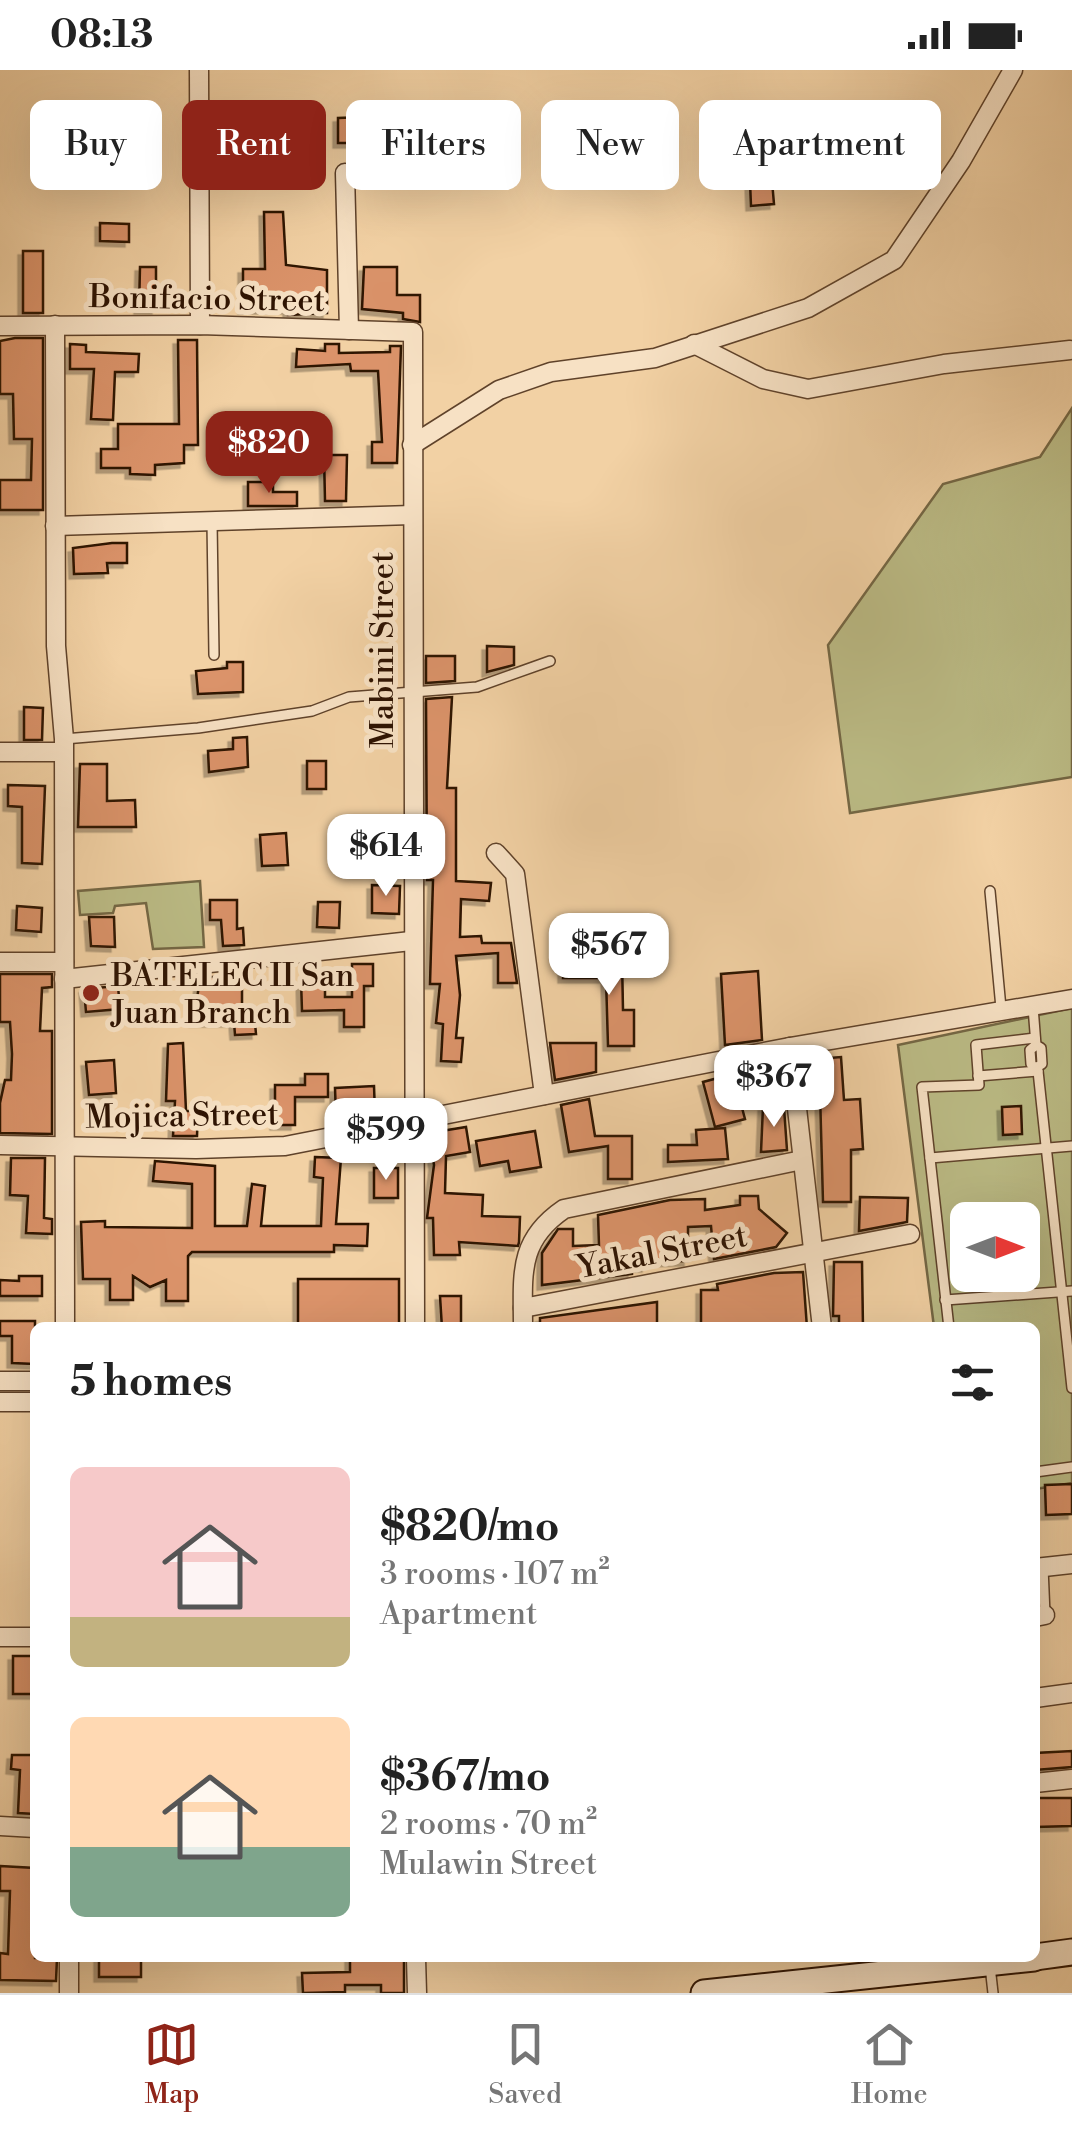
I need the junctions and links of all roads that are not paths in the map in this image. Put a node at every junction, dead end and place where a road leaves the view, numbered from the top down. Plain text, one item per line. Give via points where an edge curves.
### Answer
1 (200, 70) edge
2 (1013, 70) edge
3 (345, 173) dead end
4 (200, 325) junction
5 (0, 326) edge
6 (55, 326) junction
7 (349, 330) junction
8 (413, 332) joint
9 (694, 344) junction
10 (1070, 350) edge
11 (412, 444) junction
12 (412, 515) junction
13 (212, 522) junction
14 (55, 526) junction
15 (214, 655) dead end
16 (550, 661) dead end
17 (412, 692) junction
18 (62, 746) junction
19 (0, 752) edge
20 (496, 853) dead end
21 (990, 891) dead end
22 (411, 940) junction
23 (0, 962) edge
24 (64, 970) junction
25 (1072, 999) edge
26 (1032, 1004) junction
27 (1000, 1008) junction
28 (1035, 1042) junction
29 (790, 1047) junction
30 (1037, 1069) junction
31 (978, 1076) junction
32 (544, 1095) junction
33 (414, 1120) junction
34 (0, 1145) edge
35 (65, 1146) junction
36 (1072, 1146) edge
37 (1048, 1149) junction
38 (930, 1158) junction
39 (802, 1160) junction
40 (910, 1234) dead end
41 (813, 1252) junction
42 (1067, 1291) edge
43 (945, 1300) junction
44 (523, 1318) edge
45 (65, 1322) edge
46 (415, 1322) edge
47 (821, 1322) edge
48 (947, 1322) edge
49 (0, 1381) edge
50 (30, 1382) edge
51 (1072, 1388) edge
52 (0, 1402) edge
53 (30, 1402) edge
54 (1072, 1466) edge
55 (1040, 1471) edge
56 (1072, 1564) edge
57 (1040, 1567) edge
58 (0, 1637) edge
59 (30, 1638) edge
60 (1072, 1693) edge
61 (1040, 1697) edge
62 (1072, 1778) edge
63 (1040, 1782) edge
64 (0, 1826) edge
65 (30, 1828) edge
66 (1072, 1952) edge
67 (1040, 1956) edge
68 (69, 1962) edge
69 (416, 1962) edge
70 (997, 1962) edge
71 (990, 1963) junction
72 (70, 1993) edge
73 (417, 1993) edge
74 (704, 1993) edge
75 (993, 1993) edge

1 - 4 street
2 - 9 street via 894,260 808,308
3 - 7 street
4 - 6 street, Bonifacio Street
4 - 7 street, Bonifacio Street
5 - 6 street, Bonifacio Street
6 - 14 street
7 - 8 street, Bonifacio Street
8 - 11 street, Mabini Street
9 - 10 street via 762,379 808,389
9 - 11 street via 654,358 551,372 499,390
11 - 12 street, Mabini Street
12 - 13 street
12 - 17 street, Mabini Street
13 - 14 street
13 - 15 lane
14 - 18 street
16 - 17 lane via 477,687
17 - 18 lane
17 - 22 street, Mabini Street
18 - 19 street
18 - 24 street
20 - 32 street via 515,874
21 - 27 lane
22 - 24 street
22 - 33 street, Mabini Street
23 - 24 street
24 - 35 street
25 - 26 street, Mojica Street
26 - 27 street, Mojica Street
26 - 28 lane
27 - 29 street, Mojica Street
28 - 30 lane via 1041,1048
28 - 31 lane via 976,1046
29 - 32 street, Mojica Street
29 - 39 street
30 - 31 lane
30 - 37 lane
31 - 38 lane via 979,1084 922,1087
32 - 33 street, Mojica Street
33 - 35 street, Mojica Street via 264,1148
33 - 46 street, Mabini Street
34 - 35 street, Mojica Street
35 - 45 street
36 - 37 lane
37 - 38 lane
37 - 42 lane
38 - 43 lane
39 - 41 street
39 - 44 street via 564,1210 540,1226 526,1249
40 - 41 street, Yakal Street
41 - 44 street, Yakal Street
41 - 47 street
42 - 43 lane
42 - 51 lane
43 - 48 lane
49 - 50 street
52 - 53 street
54 - 55 lane
56 - 57 street
58 - 59 street
60 - 61 street
62 - 63 street
64 - 65 street
66 - 67 main road
68 - 72 street
69 - 73 street
70 - 71 main road
71 - 74 main road
71 - 75 lane

